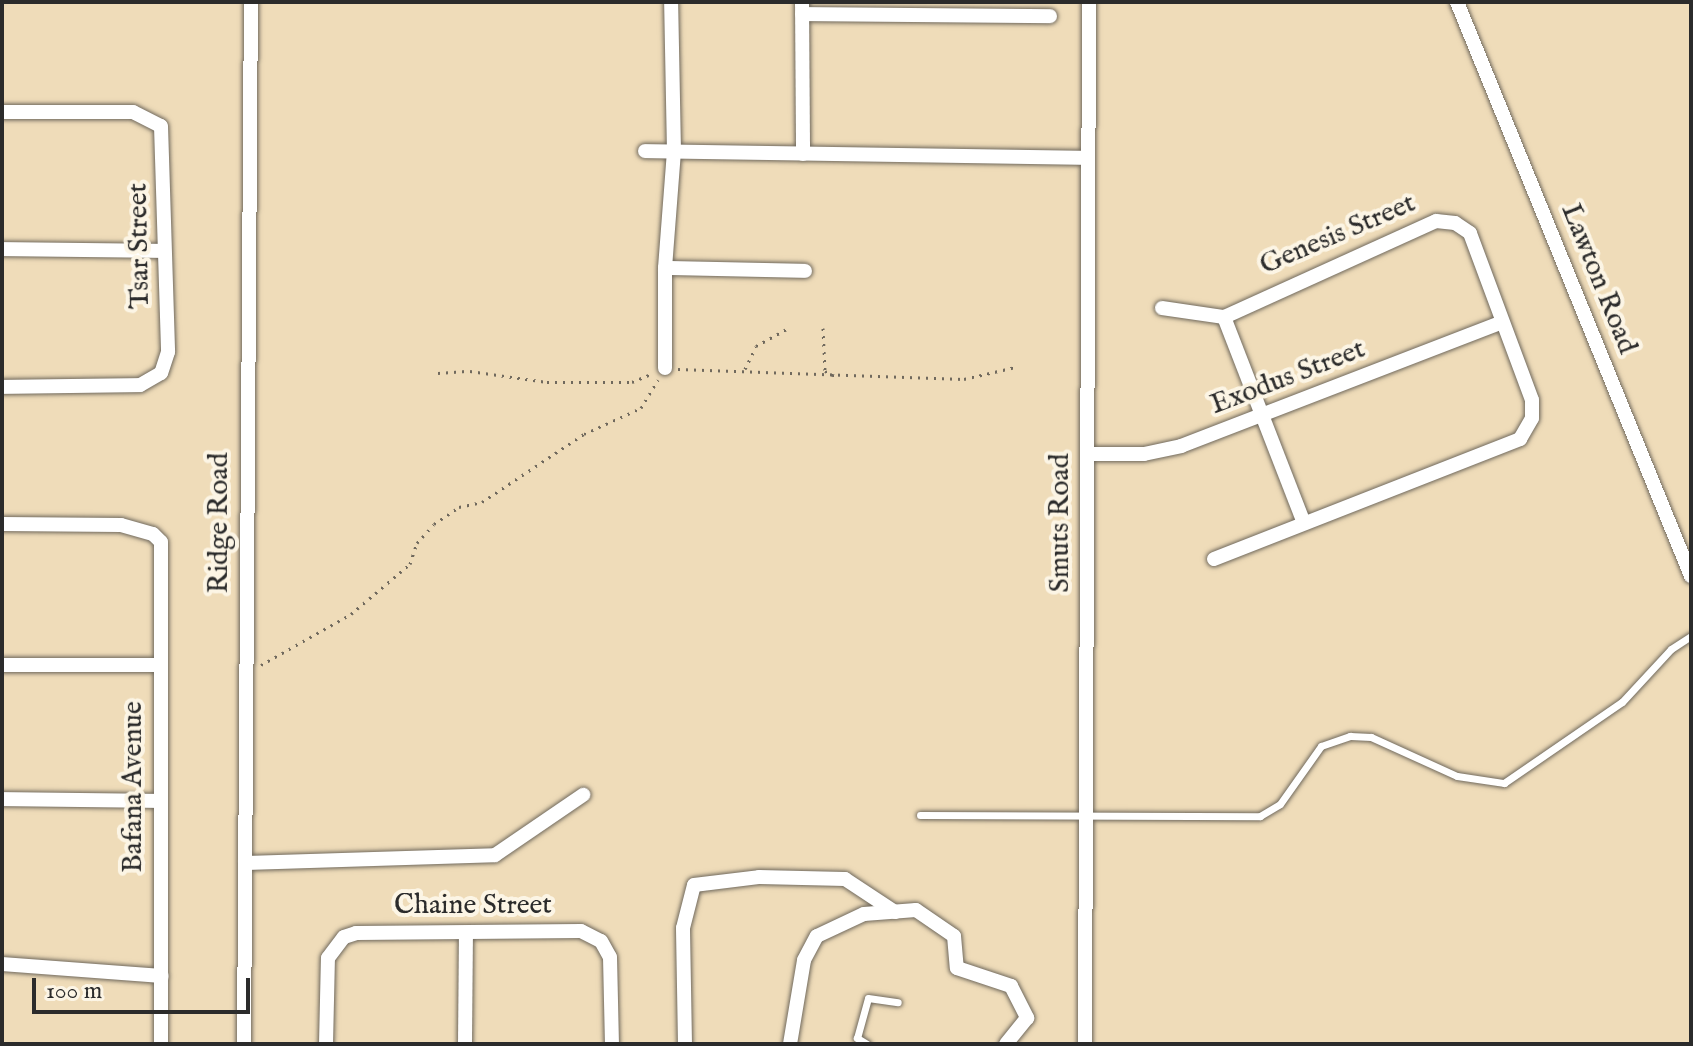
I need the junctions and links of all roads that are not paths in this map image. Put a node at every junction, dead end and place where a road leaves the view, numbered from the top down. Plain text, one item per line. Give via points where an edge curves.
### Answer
1 (251, 2) edge
2 (671, 2) edge
3 (1089, 2) edge
4 (1457, 2) edge
5 (802, 8) edge
6 (925, 8) edge
7 (1050, 16) dead end
8 (2, 112) edge
9 (645, 151) dead end
10 (674, 152) junction
11 (803, 154) junction
12 (1088, 158) junction
13 (2, 249) edge
14 (164, 251) junction
15 (665, 268) junction
16 (805, 271) dead end
17 (1162, 308) dead end
18 (1224, 317) junction
19 (1502, 322) junction
20 (665, 368) road end
21 (2, 387) edge
22 (1263, 418) junction
23 (1087, 454) junction
24 (1304, 523) junction
25 (2, 524) edge
26 (1214, 559) dead end
27 (1691, 576) edge
28 (1691, 636) edge
29 (2, 665) edge
30 (161, 665) junction
31 (583, 795) dead end
32 (2, 799) edge
33 (158, 801) junction
34 (920, 815) dead end
35 (1086, 819) junction
36 (245, 863) junction
37 (895, 912) junction
38 (466, 934) junction
39 (2, 964) edge
40 (162, 976) junction
41 (898, 1002) dead end
42 (161, 1044) edge
43 (244, 1044) edge
44 (326, 1044) edge
45 (465, 1044) edge
46 (612, 1044) edge
47 (685, 1044) edge
48 (790, 1044) edge
49 (867, 1044) edge
50 (1006, 1044) edge
51 (1085, 1044) edge

1 - 36 street, Ridge Road
2 - 10 street
3 - 12 street, Smuts Road
4 - 27 street, Lawton Road
5 - 6 street
5 - 11 street
6 - 7 street
8 - 14 street, Tsar Street via 133,112 155,120 165,137
9 - 10 street
10 - 11 street
10 - 15 street
11 - 12 street
12 - 23 street, Smuts Road
13 - 14 street
14 - 21 street, Tsar Street via 168,352 161,373 126,388
15 - 16 street
15 - 20 street
17 - 18 street
18 - 19 street, Genesis Street via 1436,221 1448,221 1470,233
18 - 22 street
19 - 22 street, Exodus Street
19 - 24 street, Genesis Street via 1532,400 1532,418 1520,439
22 - 23 street, Exodus Street via 1144,454
22 - 24 street
23 - 35 street, Smuts Road
24 - 26 street
25 - 30 street, Bafana Avenue via 121,525 153,534 164,555
28 - 35 lane via 1671,649 1622,702 1504,783 1457,776 1371,737 1350,736 1321,746 1280,804 1260,816
29 - 30 street
30 - 33 street, Bafana Avenue
31 - 36 street via 495,855
32 - 33 street
33 - 40 street, Bafana Avenue
34 - 35 lane
35 - 51 street, Smuts Road
36 - 43 street, Ridge Road
37 - 47 street via 845,879 759,877 694,885 683,928
37 - 48 street via 864,914 817,936 804,960
37 - 50 street via 916,910 954,936 957,968 1011,986 1027,1018
38 - 44 street, Chaine Street via 344,937 328,958
38 - 45 street
38 - 46 street, Chaine Street via 581,931 601,941 613,977
39 - 40 street
40 - 42 street, Bafana Avenue
41 - 49 lane via 868,998 857,1038

